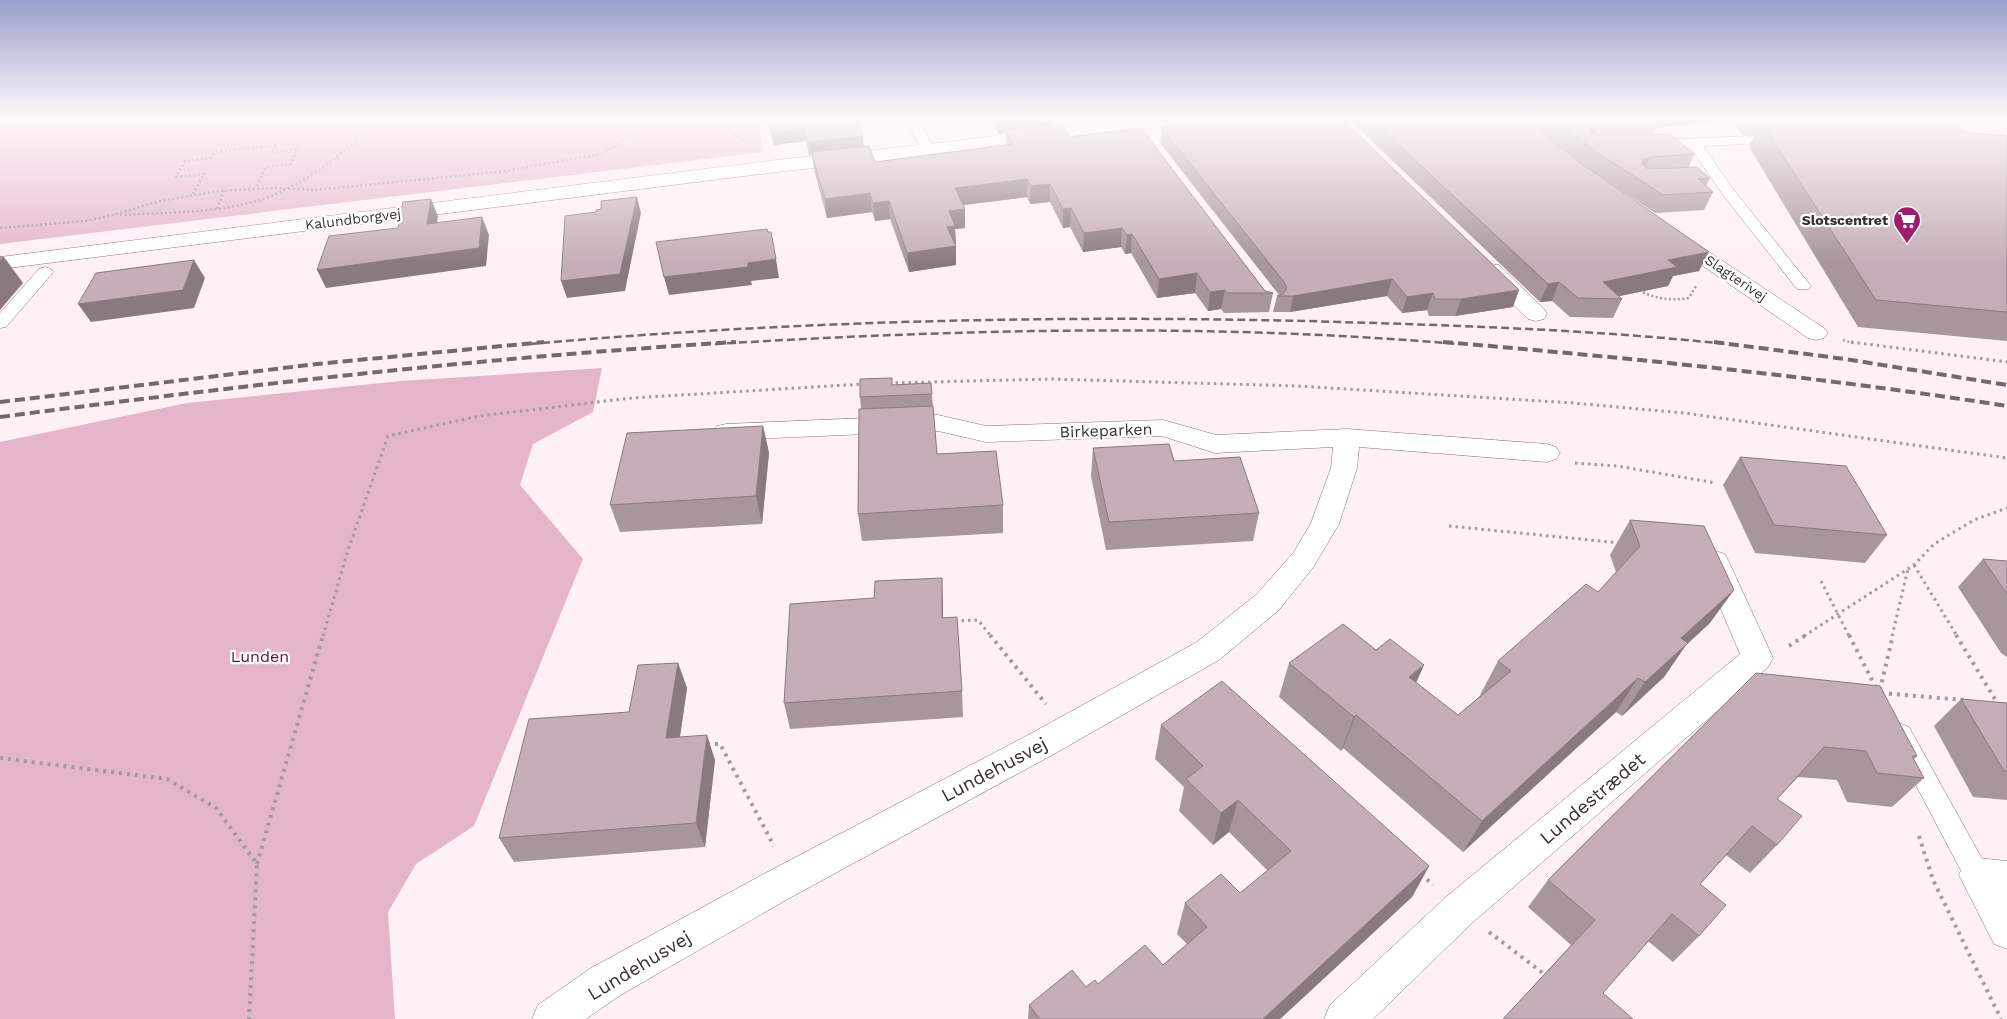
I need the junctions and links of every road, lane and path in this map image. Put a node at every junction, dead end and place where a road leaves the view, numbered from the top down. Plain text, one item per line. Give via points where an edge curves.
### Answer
1 (182, 167) edge
2 (270, 167) edge
3 (319, 167) edge
4 (529, 167) edge
5 (773, 167) edge
6 (1711, 167) edge
7 (1718, 177) junction
8 (1699, 178) edge
9 (288, 187) junction
10 (256, 188) junction
11 (224, 191) junction
12 (193, 194) junction
13 (217, 207) junction
14 (113, 215) junction
15 (0, 228) edge
16 (1661, 229) edge
17 (1480, 259) edge
18 (0, 263) edge
19 (1721, 269) junction
20 (45, 272) dead end
21 (1804, 286) dead end
22 (1637, 289) edge
23 (1536, 314) dead end
24 (0, 323) edge
25 (1816, 333) joint
26 (2007, 362) edge
27 (704, 433) edge
28 (1347, 438) junction
29 (1558, 457) joint
30 (1716, 483) dead end
31 (2007, 508) edge
32 (1449, 526) dead end
33 (1624, 543) dead end
34 (1711, 552) edge
35 (1914, 565) junction
36 (1908, 569) junction
37 (1820, 581) dead end
38 (1838, 613) junction
39 (950, 621) edge
40 (1757, 658) junction
41 (1870, 692) edge
42 (1879, 693) junction
43 (1968, 701) edge
44 (1988, 703) edge
45 (1998, 704) junction
46 (2007, 704) edge
47 (1892, 718) edge
48 (1067, 729) junction
49 (702, 744) edge
50 (0, 758) edge
51 (1416, 869) edge
52 (1992, 877) edge
53 (791, 878) junction
54 (1459, 910) junction
55 (2007, 931) edge
56 (1552, 979) edge
57 (249, 1019) edge
58 (552, 1019) edge
59 (1344, 1019) edge

1 - 12 path via 176,177 204,174
2 - 10 path via 266,167
3 - 9 path
4 - 9 path via 315,190
5 - 18 street, Kalundborgvej
6 - 7 lane
7 - 8 lane
7 - 21 lane
9 - 10 path
9 - 13 path via 258,200
10 - 11 path
11 - 12 path
11 - 13 path
12 - 14 path
13 - 14 path
14 - 15 path via 69,223
16 - 19 street, Slagterivej
17 - 23 street
19 - 22 path via 1696,275 1696,289 1689,298 1677,301
19 - 25 street, Slagterivej
20 - 24 lane
25 - 26 path via 1856,344
27 - 28 street, Birkeparken via 938,423 986,434 1163,428 1215,444
28 - 29 street, Birkeparken
28 - 48 street, Lundehusvej via 1344,468 1325,524 1304,559 1268,602 1208,651
29 - 30 path
31 - 35 path via 1974,520 1934,544
32 - 33 path
34 - 40 street
35 - 36 path
35 - 45 path
36 - 38 path
36 - 42 path
37 - 38 path
38 - 40 path via 1774,656
38 - 42 path
39 - 48 path via 978,620
40 - 54 street, Lundestrædet
41 - 42 path
42 - 43 path
44 - 45 path
45 - 46 path
47 - 52 lane
48 - 53 street, Lundehusvej
49 - 53 path via 720,744
50 - 57 path via 167,779 216,808 257,864
51 - 54 path
52 - 55 street
53 - 58 street, Lundehusvej via 605,982
54 - 56 path
54 - 59 street, Lundestrædet

